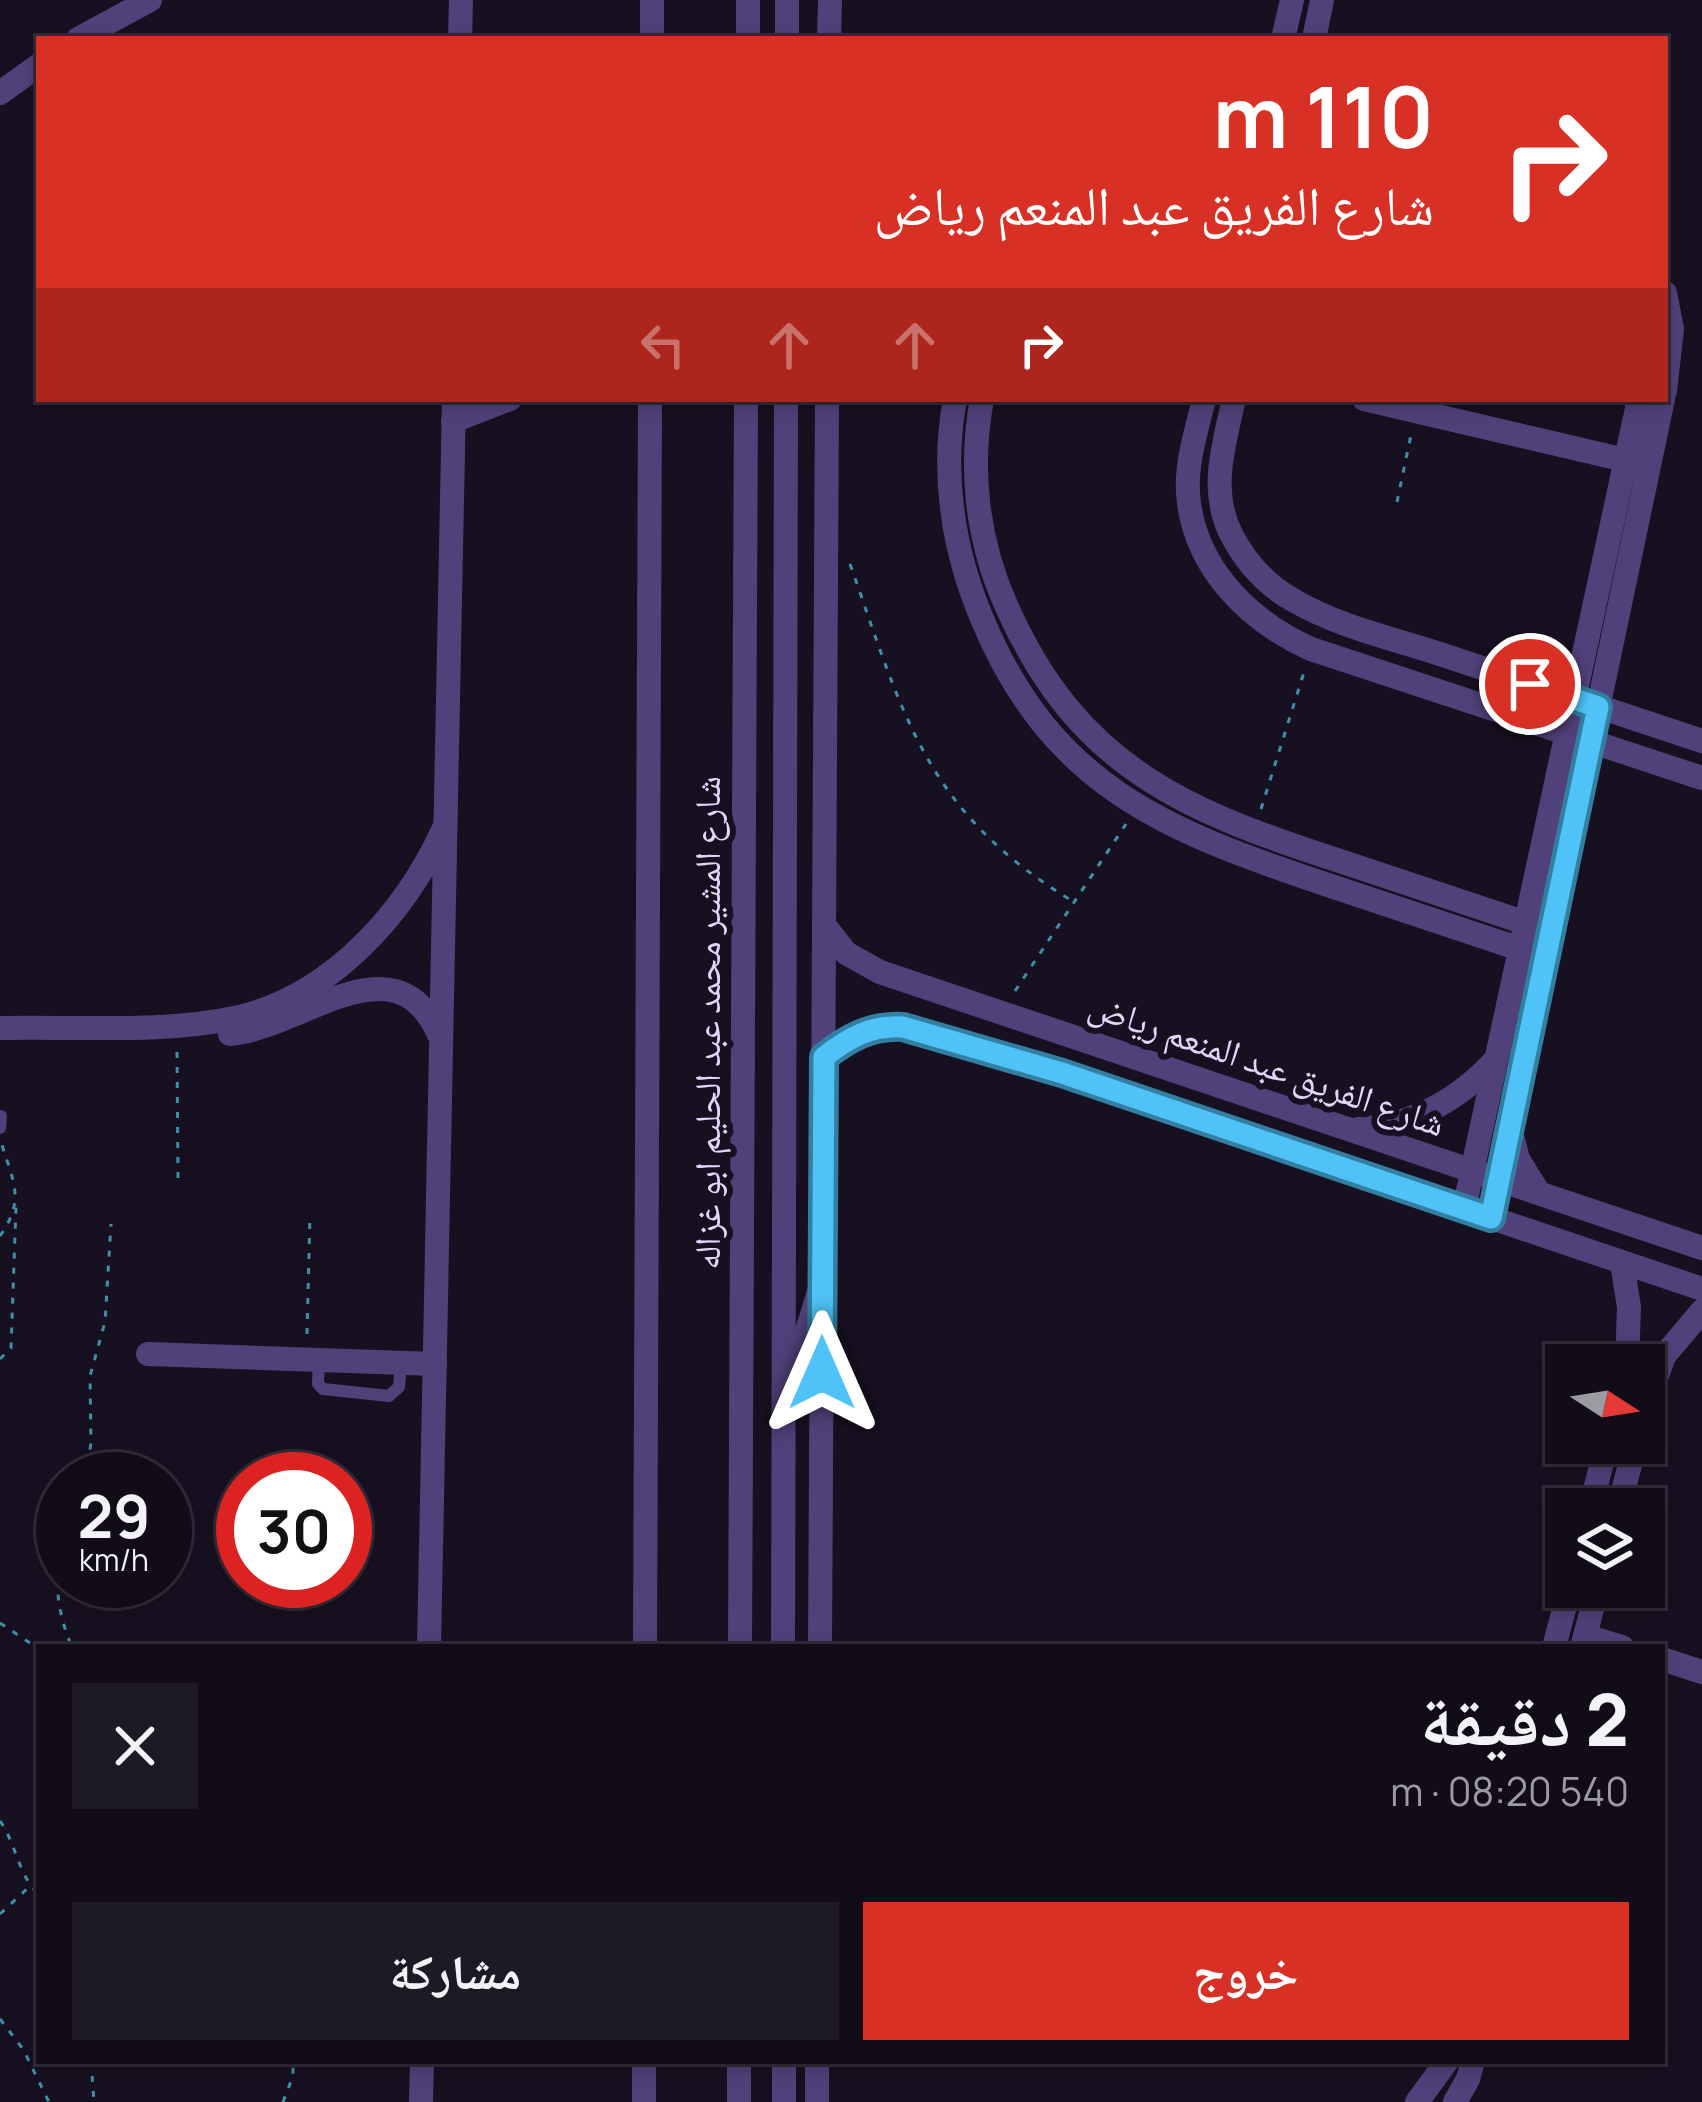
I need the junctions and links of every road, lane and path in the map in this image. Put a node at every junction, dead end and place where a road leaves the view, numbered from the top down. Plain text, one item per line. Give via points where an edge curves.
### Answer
1 (150, 0) edge
2 (461, 0) edge
3 (652, 0) edge
4 (748, 0) edge
5 (788, 0) edge
6 (830, 0) edge
7 (1292, 0) edge
8 (1322, 0) edge
9 (84, 36) edge
10 (460, 36) edge
11 (652, 36) edge
12 (748, 36) edge
13 (787, 36) edge
14 (829, 36) edge
15 (1284, 36) edge
16 (1315, 36) edge
17 (36, 67) edge
18 (0, 94) edge
19 (1668, 308) edge
20 (1668, 362) edge
21 (495, 402) edge
22 (650, 402) edge
23 (746, 402) edge
24 (786, 402) edge
25 (827, 402) edge
26 (982, 402) edge
27 (1203, 402) edge
28 (1233, 402) edge
29 (1377, 402) edge
30 (1640, 402) edge
31 (1661, 402) edge
32 (955, 404) edge
33 (454, 410) edge
34 (1416, 411) junction
35 (1638, 463) junction
36 (1397, 502) dead end
37 (849, 562) dead end
38 (1311, 649) junction
39 (1586, 703) junction
40 (1579, 737) junction
41 (1702, 741) edge
42 (1702, 778) edge
43 (1136, 808) junction
44 (447, 823) junction
45 (1253, 833) junction
46 (1074, 902) junction
47 (1526, 922) junction
48 (824, 925) junction
49 (1520, 949) junction
50 (1001, 1013) junction
51 (0, 1028) edge
52 (1072, 1036) junction
53 (177, 1038) junction
54 (441, 1041) junction
55 (0, 1042) edge
56 (824, 1057) junction
57 (1496, 1059) junction
58 (1062, 1073) junction
59 (1, 1116) edge
60 (1510, 1128) junction
61 (1350, 1130) junction
62 (0, 1133) edge
63 (1472, 1171) junction
64 (178, 1179) dead end
65 (1499, 1180) junction
66 (1539, 1193) junction
67 (16, 1207) junction
68 (1464, 1209) junction
69 (310, 1214) dead end
70 (1491, 1218) junction
71 (111, 1224) dead end
72 (0, 1236) edge
73 (1694, 1242) edge
74 (1622, 1263) junction
75 (822, 1282) junction
76 (1702, 1289) edge
77 (1702, 1311) edge
78 (1628, 1344) edge
79 (148, 1354) dead end
80 (1665, 1355) edge
81 (0, 1359) edge
82 (313, 1360) junction
83 (435, 1364) junction
84 (783, 1408) junction
85 (90, 1452) edge
86 (783, 1563) junction
87 (740, 1564) junction
88 (60, 1608) edge
89 (1564, 1608) edge
90 (1592, 1608) edge
91 (0, 1623) edge
92 (1583, 1641) edge
93 (71, 1644) edge
94 (429, 1644) edge
95 (646, 1644) edge
96 (740, 1644) edge
97 (783, 1644) edge
98 (820, 1644) edge
99 (1555, 1644) edge
100 (36, 1647) edge
101 (1665, 1660) edge
102 (1702, 1672) edge
103 (0, 1821) edge
104 (30, 1886) junction
105 (36, 1891) edge
106 (0, 1914) edge
107 (0, 2019) edge
108 (91, 2064) edge
109 (293, 2064) edge
110 (422, 2064) edge
111 (644, 2064) edge
112 (740, 2064) edge
113 (784, 2064) edge
114 (817, 2064) edge
115 (1445, 2064) edge
116 (1472, 2064) edge
117 (49, 2102) edge
118 (94, 2102) edge
119 (283, 2102) edge
120 (421, 2102) edge
121 (644, 2102) edge
122 (740, 2102) edge
123 (784, 2102) edge
124 (817, 2102) edge
125 (1418, 2102) edge
126 (1455, 2102) edge

1 - 9 street
2 - 10 street
3 - 11 street
4 - 12 street
5 - 13 street
6 - 14 street
7 - 15 street
8 - 16 street
17 - 18 street
19 - 20 street
21 - 33 street
22 - 95 street
23 - 87 street, شارع المشير محمد عبد الحليم ابو غزاله
24 - 84 street
25 - 48 street
26 - 45 street via 976,477 984,542 1041,673 1132,769
27 - 38 street via 1188,490 1201,544 1249,612
28 - 39 street via 1219,499 1237,543 1266,581 1321,613
29 - 34 street
30 - 35 street
31 - 35 street
32 - 43 street via 952,514 992,644 1046,728
33 - 44 street
34 - 35 street
34 - 36 path
35 - 39 street
37 - 46 path via 895,694 942,786 1001,852
38 - 40 street
38 - 45 path
39 - 40 street
39 - 41 street
40 - 42 street
40 - 47 street
40 - 60 street
43 - 46 path
43 - 49 street via 1222,850
44 - 51 street via 411,890 374,934 332,971 266,1009 211,1022
44 - 54 street
45 - 47 street
46 - 50 path
47 - 49 street
48 - 50 street, شارع الفريق عبد المنعم رياض via 868,967
48 - 56 street
49 - 57 street
50 - 52 street, شارع الفريق عبد المنعم رياض
52 - 58 street
52 - 61 street, شارع الفريق عبد المنعم رياض
53 - 54 street via 267,1027 368,987 414,1000
53 - 55 street
53 - 64 path
54 - 83 street
56 - 58 street, شارع الفريق عبد المنعم رياض via 867,1030 903,1027
56 - 75 street
57 - 61 street via 1431,1110
57 - 63 street
58 - 68 street, شارع الفريق عبد المنعم رياض
59 - 62 lane
60 - 65 street
60 - 66 street
61 - 63 street, شارع الفريق عبد المنعم رياض
62 - 67 path
63 - 65 street, شارع الفريق عبد المنعم رياض
63 - 68 street
65 - 66 street, شارع الفريق عبد المنعم رياض
65 - 70 street
66 - 73 street, شارع الفريق عبد المنعم رياض
67 - 72 path
67 - 81 path via 11,1348
68 - 70 street, شارع الفريق عبد المنعم رياض
69 - 82 path
70 - 74 street, شارع الفريق عبد المنعم رياض
71 - 85 path via 105,1322 90,1376
74 - 76 street, شارع الفريق عبد المنعم رياض
74 - 78 street
75 - 84 street
75 - 98 street
77 - 80 street
79 - 82 street
82 - 83 street
83 - 94 street
84 - 86 street
86 - 87 street
86 - 97 street
87 - 96 street, شارع المشير محمد عبد الحليم ابو غزاله
88 - 93 path
89 - 99 street
90 - 92 street
91 - 100 path
101 - 102 street
103 - 104 path
104 - 105 path
104 - 106 path
107 - 117 path
108 - 118 path
109 - 119 path
110 - 120 street
111 - 121 street
112 - 122 street
113 - 123 street
114 - 124 street
115 - 125 street
116 - 126 street

